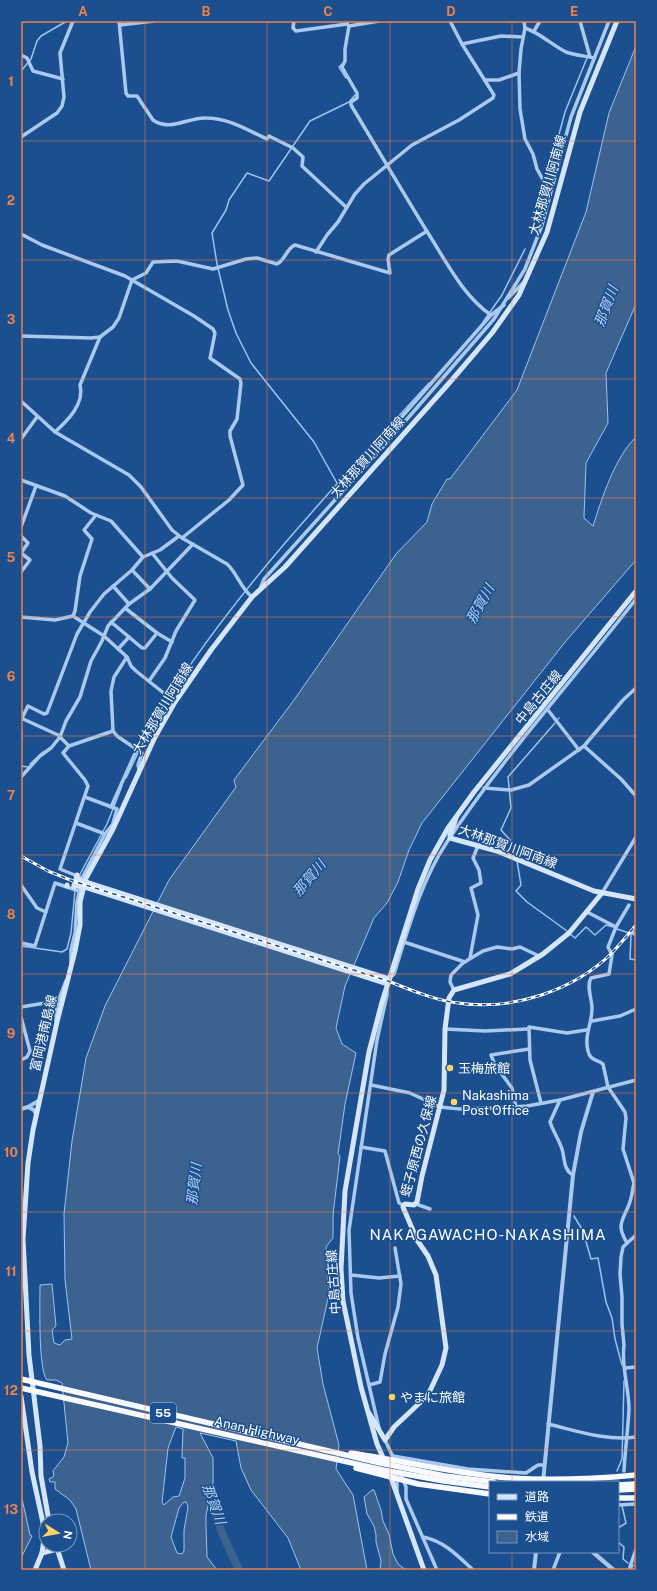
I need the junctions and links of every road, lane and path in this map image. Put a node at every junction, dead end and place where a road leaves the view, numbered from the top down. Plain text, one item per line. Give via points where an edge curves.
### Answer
1 (73, 21) edge
2 (154, 21) edge
3 (294, 21) edge
4 (379, 21) edge
5 (450, 21) edge
6 (524, 21) edge
7 (540, 21) edge
8 (580, 21) edge
9 (610, 21) edge
10 (617, 21) edge
11 (120, 23) edge
12 (348, 24) edge
13 (525, 28) junction
14 (534, 31) junction
15 (523, 37) junction
16 (462, 44) junction
17 (21, 55) edge
18 (592, 58) junction
19 (519, 73) junction
20 (63, 79) junction
21 (485, 80) junction
22 (21, 137) edge
23 (387, 164) junction
24 (548, 203) junction
25 (346, 207) junction
26 (427, 231) junction
27 (21, 234) edge
28 (316, 252) junction
29 (132, 280) junction
30 (526, 280) junction
31 (506, 300) junction
32 (504, 305) junction
33 (491, 315) junction
34 (21, 336) edge
35 (100, 336) junction
36 (21, 401) edge
37 (37, 417) junction
38 (55, 432) junction
39 (21, 439) edge
40 (388, 441) junction
41 (21, 480) edge
42 (36, 486) junction
43 (96, 515) junction
44 (21, 527) edge
45 (21, 536) edge
46 (181, 537) junction
47 (192, 544) junction
48 (152, 553) junction
49 (143, 557) junction
50 (132, 570) junction
51 (21, 572) edge
52 (168, 572) junction
53 (113, 586) junction
54 (150, 589) junction
55 (260, 589) junction
56 (636, 591) edge
57 (251, 595) junction
58 (636, 599) edge
59 (129, 604) junction
60 (125, 608) junction
61 (73, 616) junction
62 (21, 617) edge
63 (83, 622) junction
64 (111, 622) junction
65 (157, 633) junction
66 (104, 636) junction
67 (129, 637) junction
68 (172, 642) junction
69 (118, 649) junction
70 (127, 657) junction
71 (149, 681) junction
72 (636, 688) edge
73 (175, 702) junction
74 (548, 710) junction
75 (22, 718) edge
76 (113, 731) junction
77 (60, 737) junction
78 (69, 746) junction
79 (584, 746) junction
80 (137, 749) junction
81 (579, 750) junction
82 (139, 769) junction
83 (21, 777) edge
84 (484, 788) junction
85 (636, 796) edge
86 (85, 797) junction
87 (113, 807) junction
88 (456, 816) junction
89 (76, 823) junction
90 (115, 823) junction
91 (102, 833) junction
92 (636, 836) edge
93 (450, 838) junction
94 (478, 846) junction
95 (78, 876) junction
96 (21, 885) edge
97 (91, 887) junction
98 (76, 889) junction
99 (602, 893) junction
100 (636, 898) edge
101 (629, 905) dead end
102 (46, 912) junction
103 (587, 912) junction
104 (615, 928) junction
105 (404, 942) junction
106 (21, 943) edge
107 (539, 956) junction
108 (470, 958) junction
109 (465, 962) junction
110 (71, 966) junction
111 (68, 978) junction
112 (387, 982) junction
113 (454, 990) junction
114 (57, 1004) junction
115 (21, 1007) edge
116 (636, 1009) edge
117 (21, 1017) edge
118 (592, 1021) junction
119 (56, 1022) junction
120 (445, 1029) junction
121 (528, 1029) junction
122 (586, 1030) junction
123 (530, 1049) junction
124 (21, 1060) edge
125 (495, 1065) junction
126 (472, 1068) dead end
127 (636, 1080) edge
128 (371, 1085) junction
129 (608, 1087) junction
130 (593, 1092) junction
131 (40, 1100) junction
132 (560, 1100) junction
133 (541, 1103) junction
134 (28, 1107) junction
135 (440, 1107) junction
136 (516, 1107) junction
137 (21, 1109) edge
138 (36, 1115) junction
139 (361, 1147) junction
140 (573, 1175) junction
141 (635, 1188) edge
142 (416, 1204) junction
143 (403, 1205) junction
144 (430, 1209) dead end
145 (23, 1221) edge
146 (636, 1235) edge
147 (22, 1239) edge
148 (627, 1243) junction
149 (395, 1248) dead end
150 (350, 1275) junction
151 (400, 1276) junction
152 (625, 1368) junction
153 (636, 1368) edge
154 (21, 1380) edge
155 (369, 1385) junction
156 (21, 1388) edge
157 (21, 1396) edge
158 (367, 1410) junction
159 (548, 1424) junction
160 (636, 1437) edge
161 (383, 1438) junction
162 (624, 1439) junction
163 (299, 1444) junction
164 (298, 1451) junction
165 (393, 1456) junction
166 (396, 1462) junction
167 (544, 1465) junction
168 (624, 1471) dead end
169 (636, 1474) edge
170 (489, 1481) edge
171 (543, 1481) edge
172 (636, 1484) edge
173 (619, 1485) edge
174 (489, 1488) edge
175 (636, 1489) edge
176 (619, 1490) edge
177 (396, 1494) junction
178 (489, 1494) edge
179 (619, 1498) edge
180 (636, 1498) edge
181 (636, 1504) edge
182 (621, 1506) edge
183 (42, 1513) edge
184 (48, 1513) edge
185 (423, 1537) junction
186 (636, 1549) edge
187 (42, 1553) edge
188 (59, 1553) edge
189 (536, 1553) edge
190 (560, 1553) edge
191 (593, 1553) edge
192 (35, 1570) edge
193 (64, 1570) edge
194 (424, 1570) edge
195 (437, 1570) edge
196 (473, 1570) edge
197 (534, 1570) edge
198 (553, 1570) edge
199 (613, 1570) edge
200 (629, 1570) edge

1 - 20 street via 60,52
2 - 11 street
3 - 12 street via 293,28 296,31
4 - 12 street
5 - 16 street
6 - 13 street
7 - 14 street
8 - 18 street
9 - 18 street
10 - 30 main road, 大林那賀川阿南線 via 580,112 547,232
11 - 25 street via 126,93 128,96 137,96 153,120 174,125 191,119 216,118 267,139 269,136 299,152 303,157 302,166
12 - 23 street via 345,61 342,67 357,93 357,98 351,105
13 - 14 street
13 - 15 street
14 - 18 street via 568,52
15 - 16 street via 501,36
15 - 19 street
16 - 21 street
17 - 20 street via 28,58 33,71
18 - 24 street via 571,118
19 - 21 street via 499,80
19 - 24 street via 518,94 523,131 537,169 547,187
20 - 22 street via 64,97 57,114
21 - 23 street via 494,98 412,145
23 - 25 street via 364,184
23 - 26 street
24 - 31 street via 525,269
25 - 28 street
26 - 28 street via 389,255 390,274
26 - 33 street via 465,289
27 - 29 street via 42,245
28 - 29 street via 295,245 277,264 256,258 216,269 177,261 153,262 146,273
29 - 35 street via 119,318 113,327
29 - 46 street via 213,329 215,333 210,358 241,382 237,418 230,436 243,485
30 - 31 street
30 - 55 main road, 大林那賀川阿南線 via 492,333 451,381 285,567
31 - 32 street
32 - 33 street
32 - 40 street via 466,353
33 - 40 street via 392,428
34 - 35 street
35 - 38 street via 80,385 76,407 68,420
36 - 37 street
37 - 38 street
37 - 39 street
38 - 46 street via 128,476 141,487 164,520
40 - 55 street via 264,579
41 - 42 street
42 - 43 street via 65,496
42 - 44 street
43 - 49 street via 116,525
43 - 61 street via 84,530 92,539 80,576
45 - 51 street via 28,543 21,553 30,560
46 - 47 street
46 - 48 street
47 - 52 street
47 - 57 street via 232,568 245,590
48 - 49 street
48 - 52 street
49 - 50 street
50 - 53 street
50 - 54 street
52 - 54 street
52 - 68 street via 195,600 176,630
53 - 59 street
53 - 63 street
54 - 59 street
55 - 57 main road, 大林那賀川阿南線
56 - 88 main road, 中島古庄線
57 - 73 main road, 大林那賀川阿南線
58 - 74 street
59 - 60 street
60 - 64 street
60 - 65 street
61 - 62 street via 55,620
61 - 63 street
63 - 66 street
63 - 75 street via 47,713 28,706
64 - 66 street
64 - 67 street
65 - 67 street via 144,648
65 - 68 street
66 - 69 street
66 - 77 street via 92,660 80,697
67 - 69 street
68 - 71 street via 166,658
69 - 70 street
70 - 71 street via 131,666
70 - 76 street via 114,677 110,691
71 - 73 street
72 - 79 street
73 - 82 main road, 大林那賀川阿南線
74 - 81 street
74 - 84 street
75 - 77 street
76 - 78 street
76 - 80 street
77 - 78 street
77 - 83 street
78 - 86 street via 63,753 88,783
79 - 81 street
79 - 85 street
80 - 82 street via 142,753
80 - 87 street
81 - 84 street via 529,785 510,790
82 - 90 main road, 大林那賀川阿南線
84 - 93 street
86 - 87 street
86 - 89 street
87 - 90 street
88 - 93 main road, 大林那賀川阿南線
88 - 112 main road, 大林那賀川阿南線 via 430,860
89 - 91 street
89 - 95 street via 60,869
90 - 91 street
90 - 97 main road, 大林那賀川阿南線 via 91,868
91 - 95 street
92 - 99 street
93 - 94 main road, 大林那賀川阿南線
93 - 105 street via 432,871
94 - 99 main road, 大林那賀川阿南線
94 - 108 street via 474,858 481,883 471,888 478,915
95 - 97 main road via 76,879
95 - 98 street
96 - 102 street via 37,908
97 - 98 main road via 74,884
97 - 110 main road, 富岡港南島線 via 80,902 78,937
97 - 112 main road
98 - 102 street via 55,883
98 - 110 street
99 - 100 main road, 大林那賀川阿南線
99 - 103 main road
101 - 104 street
102 - 106 street via 35,946
103 - 104 street
103 - 107 main road via 562,939
104 - 118 street via 608,947 612,955 609,974 591,978 589,984
105 - 109 street
105 - 112 street via 394,974
107 - 108 street via 524,948 497,948 483,951
107 - 113 main road via 510,974
108 - 109 street
109 - 113 street via 450,978
110 - 111 main road, 富岡港南島線
111 - 114 street
111 - 119 main road, 富岡港南島線
112 - 128 street
112 - 158 main road, 中島古庄線 via 369,1052 355,1129 345,1191 341,1239 344,1301
113 - 120 main road, 蛭子原西の久保線 via 448,998
114 - 115 street via 51,1002
114 - 119 street
116 - 118 street via 620,1016
117 - 124 street via 30,1051 27,1057
118 - 122 street
119 - 131 main road, 富岡港南島線
120 - 121 street
120 - 135 main road, 蛭子原西の久保線 via 445,1081
121 - 122 street via 532,1026 567,1033
121 - 123 street
122 - 129 street via 588,1050 592,1060 603,1064
123 - 125 street via 491,1055
123 - 133 street via 531,1068
125 - 126 street
125 - 136 street via 512,1088
127 - 129 street
128 - 135 street via 410,1093
128 - 139 street
129 - 130 street
129 - 141 street via 625,1112 622,1149
130 - 132 street
130 - 140 street via 581,1132
131 - 134 street
131 - 138 main road, 富岡港南島線
132 - 133 street
132 - 140 street via 550,1122 562,1149 565,1165
133 - 136 street
134 - 137 street
134 - 138 street via 34,1110
135 - 136 street
135 - 142 main road, 蛭子原西の久保線
138 - 145 main road, 富岡港南島線 via 28,1163
139 - 143 street via 385,1151 399,1204
139 - 150 street via 350,1230
140 - 159 street
141 - 148 street via 622,1218 622,1235
142 - 143 main road, 蛭子原西の久保線
142 - 144 street
143 - 161 main road, 蛭子原西の久保線 via 417,1240 428,1256 436,1275 446,1348 442,1365 428,1395
145 - 147 main road, 富岡港南島線
146 - 148 street
147 - 184 main road, 富岡港南島線 via 29,1355 41,1476
148 - 152 street via 623,1247 620,1274
149 - 151 street
150 - 151 street via 379,1278
150 - 155 street via 358,1338
151 - 155 street via 397,1313 380,1382
152 - 153 street
152 - 162 street via 628,1410
154 - 163 highway, Anan Highway / 55
155 - 161 street
156 - 164 highway, Anan Highway / 55
157 - 183 main road via 32,1472
158 - 161 main road
158 - 177 main road, 中島古庄線 via 376,1444 382,1452
159 - 162 street via 597,1436
159 - 167 street
160 - 162 street
161 - 165 street
162 - 168 street
163 - 170 highway, Anan Highway / 55 via 404,1468
163 - 171 highway, 55 via 482,1475
164 - 174 highway, Anan Highway / 55 via 407,1475
164 - 178 highway, 55 via 418,1484
165 - 166 street
165 - 167 street via 468,1469 526,1473 538,1465
166 - 177 street
166 - 185 street via 406,1487 406,1499
167 - 171 street
169 - 171 highway, 55
172 - 173 highway
175 - 176 highway
177 - 194 main road, 中島古庄線
179 - 180 highway
181 - 182 street
185 - 195 street
185 - 196 street via 434,1539 448,1547
186 - 200 street
187 - 192 main road
188 - 193 main road
189 - 197 street
190 - 198 street
191 - 199 street

